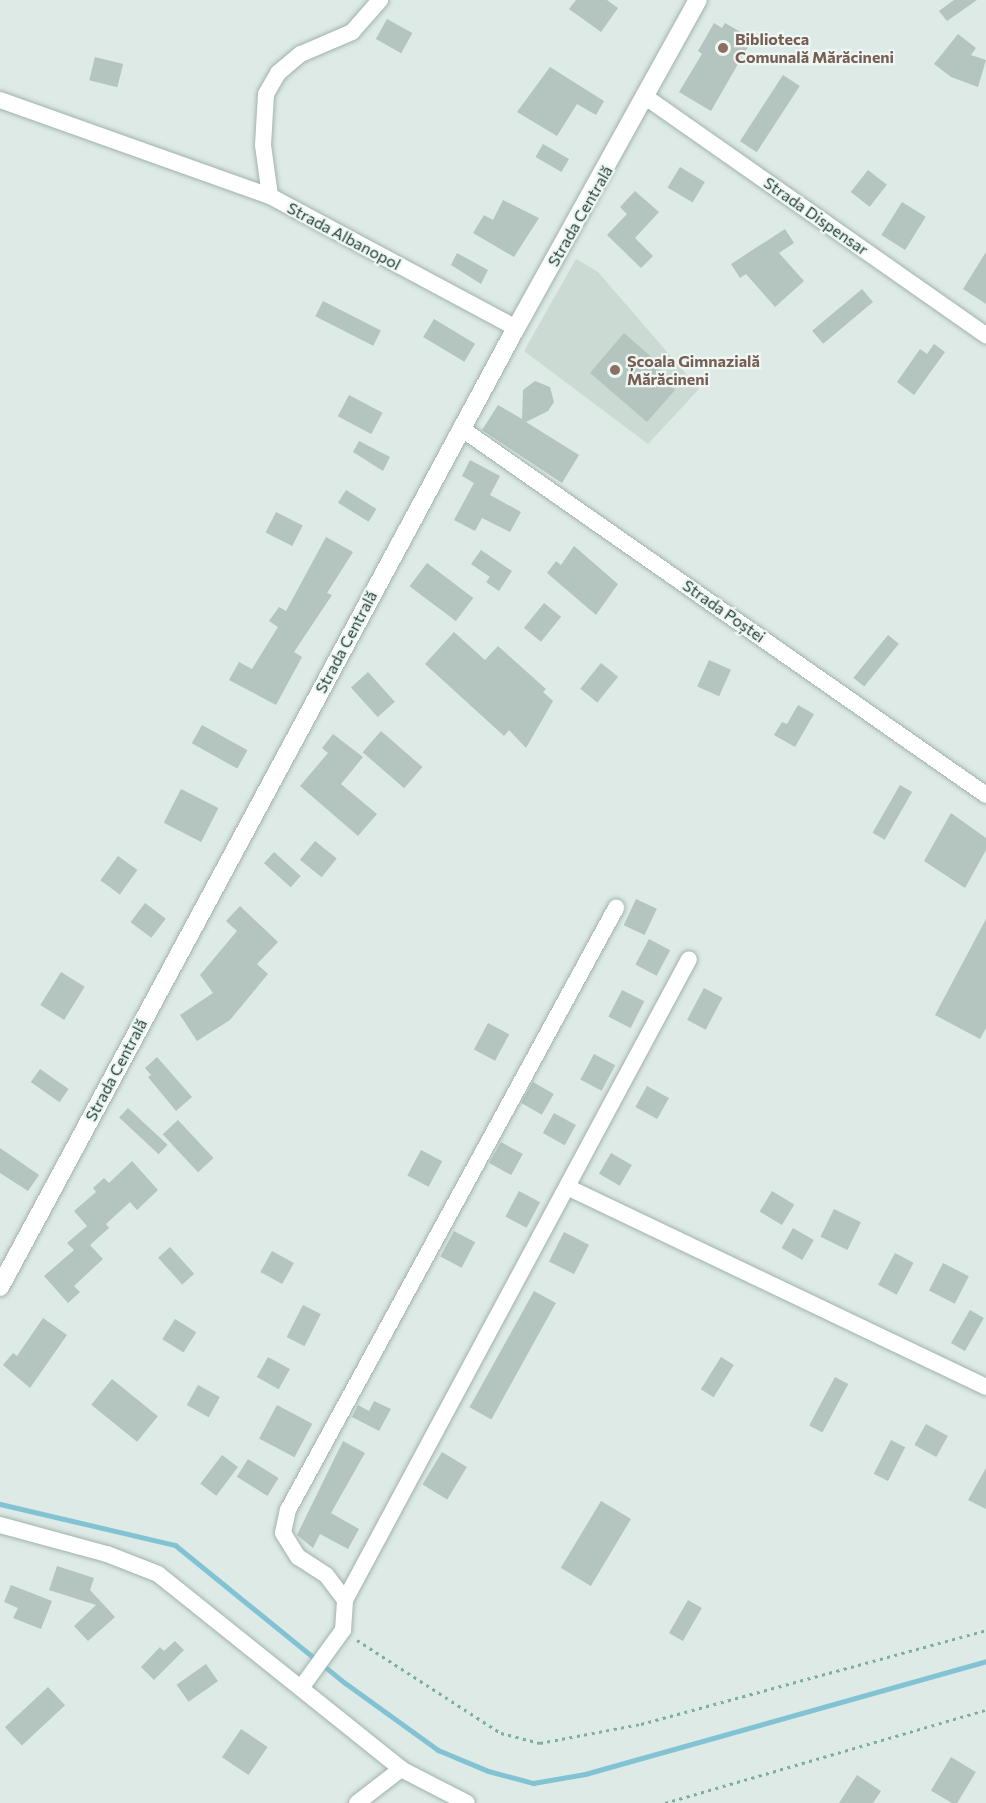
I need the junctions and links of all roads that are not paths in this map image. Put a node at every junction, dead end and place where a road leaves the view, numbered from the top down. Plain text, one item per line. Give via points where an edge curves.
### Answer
1 (380, 0) edge
2 (698, 0) edge
3 (647, 98) junction
4 (0, 100) edge
5 (270, 196) junction
6 (516, 328) junction
7 (986, 335) edge
8 (462, 429) junction
9 (986, 795) edge
10 (616, 908) dead end
11 (689, 959) dead end
12 (567, 1186) junction
13 (0, 1287) edge
14 (986, 1387) edge
15 (0, 1526) edge
16 (345, 1600) junction
17 (301, 1688) junction
18 (400, 1769) junction
19 (357, 1803) edge
20 (467, 1803) edge

1 - 5 street, Strada Albanopol via 352,32 301,54 278,73 266,94 263,145
2 - 3 main road, Strada Centrală
3 - 6 main road, Strada Centrală
3 - 7 street, Strada Dispensar
4 - 5 street
5 - 6 street, Strada Albanopol
6 - 8 main road, Strada Centrală
8 - 9 street, Strada Poștei
8 - 13 main road, Strada Centrală
10 - 16 street via 288,1510 283,1533 298,1557 326,1575
11 - 12 street
12 - 14 street
12 - 16 street
15 - 17 street via 107,1554 158,1574
16 - 17 street via 343,1630
17 - 18 street
18 - 19 street
18 - 20 street

